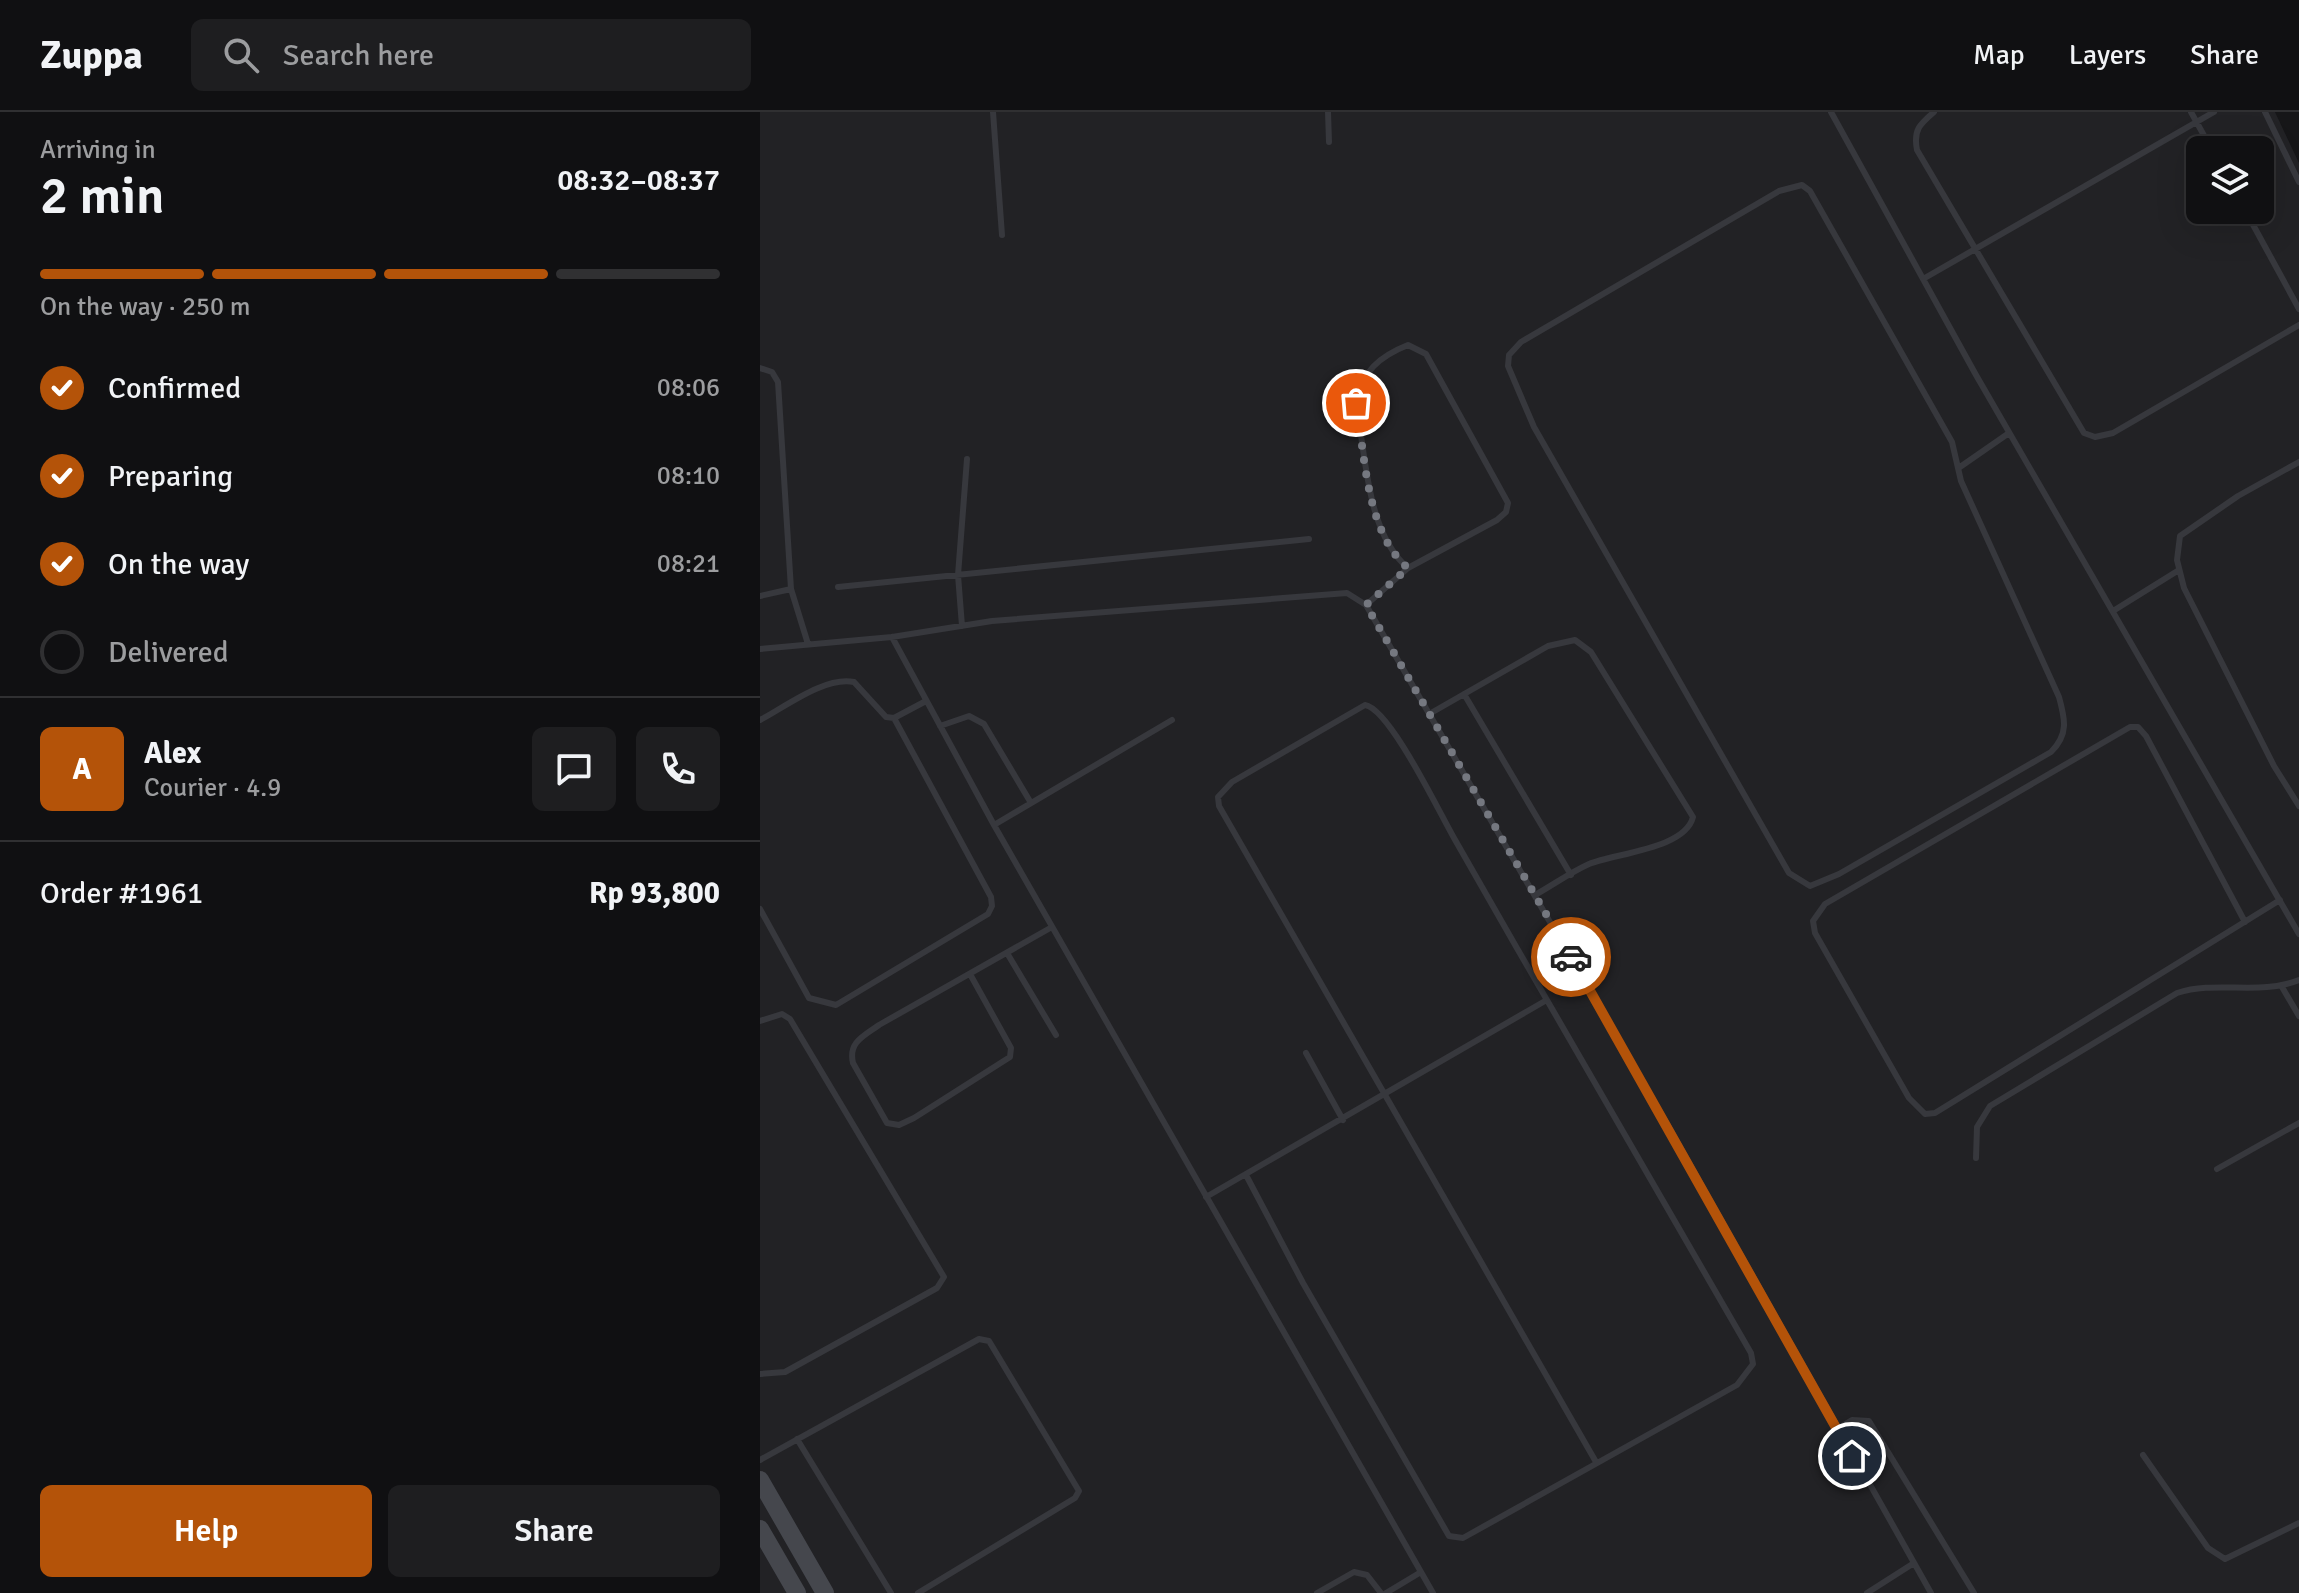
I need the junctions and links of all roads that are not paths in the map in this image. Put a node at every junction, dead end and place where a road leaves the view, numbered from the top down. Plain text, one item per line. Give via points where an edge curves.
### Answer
1 (993, 112) edge
2 (1328, 112) edge
3 (1831, 112) edge
4 (1934, 112) edge
5 (2191, 112) edge
6 (2214, 112) edge
7 (2265, 112) edge
8 (2196, 122) junction
9 (2204, 136) edge
10 (1329, 142) dead end
11 (2299, 182) edge
12 (2253, 224) edge
13 (1002, 235) dead end
14 (1975, 249) junction
15 (1923, 279) junction
16 (2299, 309) edge
17 (2299, 325) edge
18 (760, 368) edge
19 (2009, 433) junction
20 (967, 459) dead end
21 (2299, 462) edge
22 (1960, 467) junction
23 (1309, 539) dead end
24 (1408, 568) junction
25 (2179, 570) junction
26 (958, 575) junction
27 (838, 587) dead end
28 (791, 589) junction
29 (760, 596) edge
30 (1366, 605) junction
31 (2113, 611) junction
32 (962, 626) junction
33 (892, 637) junction
34 (808, 644) junction
35 (760, 649) edge
36 (1464, 694) junction
37 (926, 701) junction
38 (1431, 713) junction
39 (894, 718) junction
40 (760, 720) edge
41 (1172, 720) dead end
42 (940, 726) junction
43 (1031, 803) junction
44 (2299, 806) edge
45 (994, 825) junction
46 (1571, 875) junction
47 (1535, 895) junction
48 (2280, 900) junction
49 (760, 909) edge
50 (2245, 922) junction
51 (1052, 927) junction
52 (2299, 934) edge
53 (1007, 953) junction
54 (970, 974) junction
55 (2299, 980) edge
56 (2282, 987) junction
57 (1545, 1001) junction
58 (2299, 1016) edge
59 (760, 1021) edge
60 (1056, 1035) dead end
61 (1306, 1053) dead end
62 (1388, 1094) junction
63 (1343, 1120) junction
64 (2299, 1123) edge
65 (1976, 1158) dead end
66 (2217, 1169) dead end
67 (1246, 1175) junction
68 (1206, 1197) junction
69 (760, 1374) edge
70 (1837, 1429) junction
71 (797, 1439) junction
72 (2143, 1455) dead end
73 (760, 1460) edge
74 (1596, 1462) junction
75 (760, 1480) edge
76 (2299, 1523) edge
77 (760, 1529) edge
78 (1914, 1563) junction
79 (1421, 1572) junction
80 (797, 1593) edge
81 (825, 1593) edge
82 (891, 1593) edge
83 (918, 1593) edge
84 (1317, 1593) edge
85 (1384, 1593) edge
86 (1433, 1593) edge
87 (1867, 1593) edge
88 (1931, 1593) edge
89 (1974, 1593) edge

1 - 13 lane
2 - 10 lane
3 - 15 lane
4 - 14 lane via 1914,135 1917,150
5 - 8 lane
6 - 8 lane
7 - 11 lane
8 - 9 lane
8 - 14 lane
12 - 16 lane
14 - 15 lane
14 - 17 lane via 2075,423 2095,437 2113,433
15 - 19 lane
18 - 28 lane via 772,372 778,382
19 - 22 lane
19 - 31 lane
20 - 26 lane
21 - 25 lane via 2180,536
22 - 22 lane via 1952,442 1848,255 1802,185 1779,191 1630,276 1521,342 1509,355 1512,377 1534,427 1725,766 1789,873 1810,886 1839,874 2062,741 2065,717 2059,697 1989,547
23 - 26 lane
24 - 24 lane via 1497,520 1508,503 1426,354 1408,345 1367,371 1356,403 1379,532 1393,556
24 - 30 lane
25 - 31 lane
25 - 44 lane via 2267,753
26 - 27 lane
26 - 32 lane
28 - 29 lane
28 - 34 lane
30 - 32 lane via 1347,593
30 - 38 lane
31 - 48 lane
32 - 33 lane
33 - 34 lane
33 - 37 lane
34 - 35 lane
36 - 38 lane
36 - 46 lane
36 - 46 lane via 1548,646 1575,640 1591,652 1693,817 1674,839
37 - 39 lane
37 - 42 lane
38 - 47 lane
39 - 40 lane via 886,717 854,682 847,681
39 - 49 lane via 991,897 988,914 836,1005 809,998
41 - 43 lane
42 - 43 lane via 969,716 984,724
42 - 45 lane
43 - 45 lane
45 - 51 lane
46 - 47 lane
47 - 70 lane
48 - 50 lane
48 - 52 lane
50 - 50 lane via 1935,1113 1925,1114 1909,1098 1813,921 1825,904 2138,727
51 - 53 lane
51 - 68 lane
53 - 54 lane
53 - 60 lane
54 - 54 lane via 854,1043 853,1063 887,1123 899,1125 914,1118 1010,1057 1011,1048
55 - 56 lane
56 - 58 lane
56 - 65 lane via 2194,988 2177,993 1990,1106 1977,1127
57 - 62 lane
57 - 62 lane via 1394,734 1372,706 1365,705 1232,782 1218,797 1219,806
57 - 74 lane via 1753,1364 1737,1385
59 - 69 lane via 782,1014 790,1019 944,1277 937,1288 785,1372
61 - 63 lane
62 - 63 lane
62 - 74 lane
63 - 67 lane
64 - 66 lane
67 - 68 lane
67 - 74 lane via 1449,1536 1463,1538
68 - 79 lane
70 - 78 lane
70 - 89 lane via 1852,1420 1869,1421
71 - 73 lane
71 - 82 lane
71 - 83 lane via 979,1339 989,1341 1079,1491
72 - 76 lane via 2208,1548 2225,1559
75 - 81 street
77 - 80 street
78 - 87 lane
78 - 88 lane
79 - 85 lane
79 - 86 lane
84 - 85 lane via 1354,1572 1367,1575

